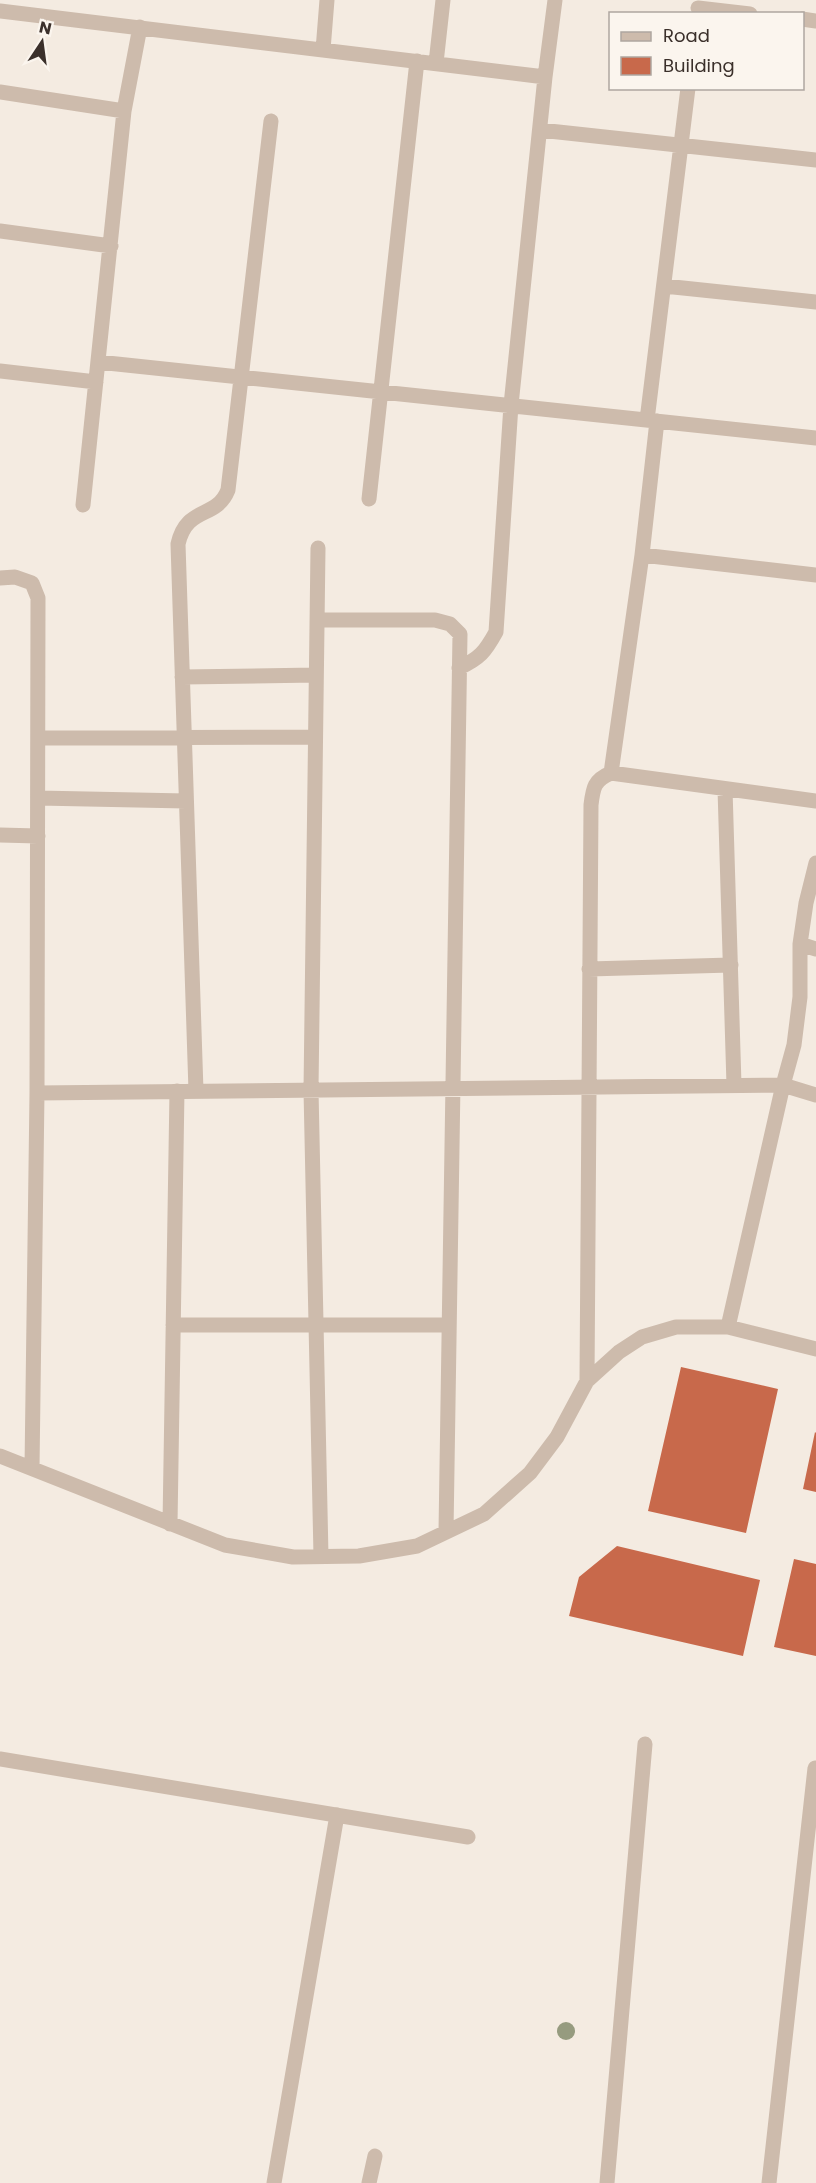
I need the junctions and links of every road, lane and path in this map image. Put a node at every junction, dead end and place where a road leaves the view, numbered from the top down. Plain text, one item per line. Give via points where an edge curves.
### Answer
1 (327, 0) edge
2 (443, 0) edge
3 (555, 0) edge
4 (698, 7) edge
5 (0, 11) edge
6 (735, 12) edge
7 (140, 27) junction
8 (323, 50) junction
9 (417, 61) junction
10 (436, 63) junction
11 (545, 77) junction
12 (688, 90) edge
13 (0, 92) edge
14 (124, 111) junction
15 (272, 121) dead end
16 (540, 130) junction
17 (681, 146) junction
18 (816, 160) edge
19 (0, 231) edge
20 (111, 246) junction
21 (664, 286) junction
22 (816, 303) edge
23 (98, 362) junction
24 (0, 371) edge
25 (241, 377) junction
26 (96, 382) junction
27 (380, 392) junction
28 (511, 405) junction
29 (652, 420) junction
30 (816, 438) edge
31 (369, 499) dead end
32 (83, 505) dead end
33 (318, 548) dead end
34 (642, 555) junction
35 (816, 575) edge
36 (0, 578) edge
37 (317, 620) junction
38 (459, 668) junction
39 (316, 675) junction
40 (182, 677) junction
41 (315, 737) junction
42 (38, 738) junction
43 (184, 738) junction
44 (611, 773) junction
45 (725, 789) junction
46 (38, 798) junction
47 (186, 801) junction
48 (816, 801) edge
49 (0, 835) edge
50 (38, 836) junction
51 (816, 863) edge
52 (800, 944) junction
53 (816, 949) edge
54 (731, 965) junction
55 (589, 969) junction
56 (783, 1084) junction
57 (734, 1085) junction
58 (588, 1086) junction
59 (452, 1088) junction
60 (311, 1089) junction
61 (177, 1091) junction
62 (196, 1091) junction
63 (37, 1093) junction
64 (816, 1095) edge
65 (448, 1324) junction
66 (173, 1325) junction
67 (316, 1325) junction
68 (728, 1327) junction
69 (816, 1349) edge
70 (587, 1381) junction
71 (0, 1456) edge
72 (32, 1468) junction
73 (170, 1524) junction
74 (446, 1532) junction
75 (321, 1556) junction
76 (645, 1744) dead end
77 (0, 1759) edge
78 (815, 1768) edge
79 (337, 1815) junction
80 (468, 1837) dead end
81 (375, 2156) dead end
82 (274, 2183) edge
83 (369, 2183) edge
84 (607, 2183) edge
85 (769, 2183) edge

1 - 8 street
2 - 10 street
3 - 11 street
4 - 6 street
5 - 7 street
7 - 8 street
7 - 14 street
8 - 9 street
9 - 10 street
9 - 27 street
10 - 11 street
11 - 16 street
12 - 17 street
13 - 14 street
14 - 20 street
15 - 25 street
16 - 17 street
16 - 28 street
17 - 18 street
17 - 21 street
19 - 20 street
20 - 23 street
21 - 22 street
21 - 29 street
23 - 25 street
23 - 26 street
24 - 26 street
25 - 27 street
25 - 40 street via 224,501 189,520 178,544
26 - 32 street
27 - 28 street
27 - 31 street
28 - 29 street
28 - 38 street via 496,632 485,651
29 - 30 street
29 - 34 street
33 - 37 street
34 - 35 street
34 - 44 street
36 - 42 street via 15,577 32,583 38,598
37 - 38 street via 435,620 450,624 460,634
37 - 39 street
38 - 59 street
39 - 40 street
39 - 41 street
40 - 43 street
41 - 43 street
41 - 60 street
42 - 43 street
42 - 46 street
43 - 47 street
44 - 45 street
44 - 55 street via 599,778 593,787
45 - 48 street
45 - 54 street
46 - 47 street
46 - 50 street
47 - 62 street
49 - 50 street
50 - 63 street
51 - 52 street
52 - 53 street
52 - 56 street via 798,1016
54 - 55 street
54 - 57 street
55 - 58 street
56 - 57 street
56 - 64 street
56 - 68 street
57 - 58 street
58 - 59 street
58 - 70 street
59 - 60 street
59 - 65 street
60 - 62 street
60 - 67 street
61 - 62 street
61 - 63 street
61 - 66 street
63 - 72 street
65 - 67 street
65 - 74 street
66 - 67 street
66 - 73 street
67 - 75 street
68 - 69 street
68 - 70 street via 676,1327 642,1337
70 - 74 street via 557,1437 530,1473 484,1514
71 - 72 street
72 - 73 street
73 - 75 street via 225,1545 293,1557
74 - 75 street via 417,1546 358,1556
76 - 84 street
77 - 79 street
78 - 85 street
79 - 80 street
79 - 82 street
81 - 83 street

